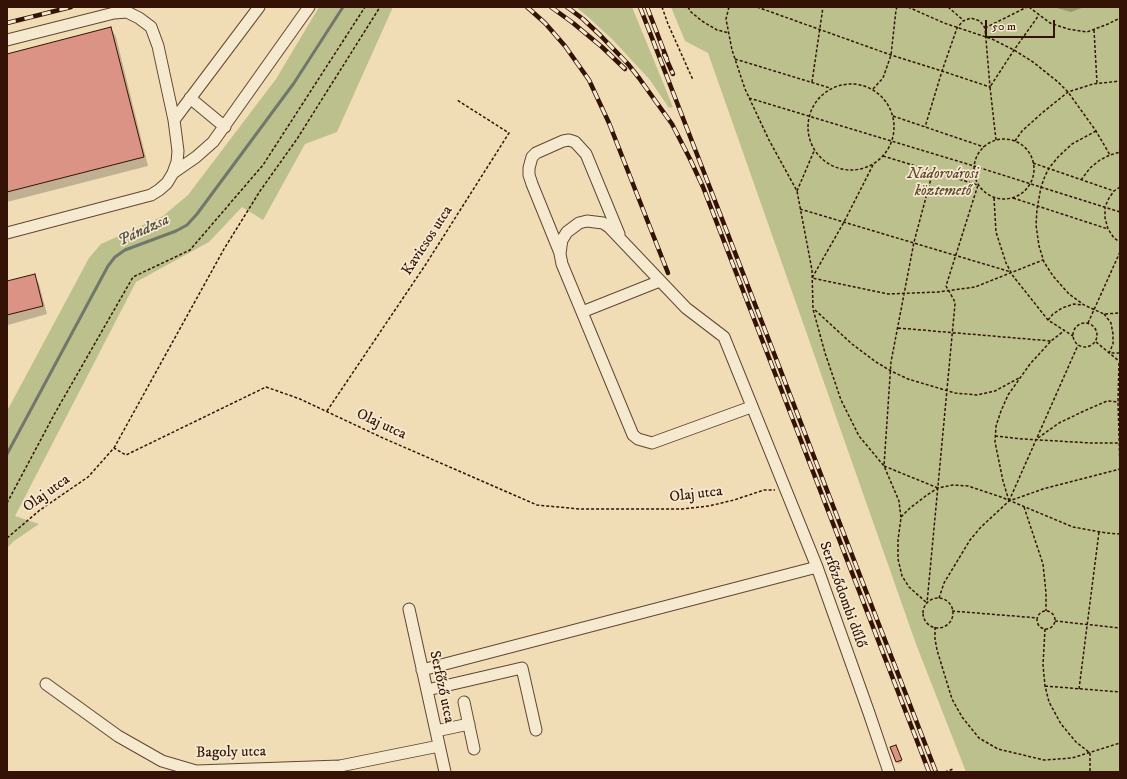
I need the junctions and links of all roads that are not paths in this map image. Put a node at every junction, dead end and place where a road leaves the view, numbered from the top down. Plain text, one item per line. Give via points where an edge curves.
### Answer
1 (259, 7) edge
2 (309, 7) edge
3 (7, 40) edge
4 (190, 98) junction
5 (174, 120) junction
6 (225, 127) junction
7 (173, 173) junction
8 (7, 233) edge
9 (622, 240) junction
10 (560, 254) junction
11 (660, 281) junction
12 (582, 312) junction
13 (751, 406) junction
14 (817, 567) junction
15 (409, 609) dead end
16 (422, 670) junction
17 (46, 684) dead end
18 (427, 690) junction
19 (464, 702) dead end
20 (469, 724) junction
21 (536, 730) dead end
22 (436, 731) junction
23 (439, 746) junction
24 (474, 749) dead end
25 (445, 772) edge
26 (889, 772) edge

1 - 4 street
2 - 6 street
3 - 5 street via 106,14 133,14 151,28 156,38
4 - 5 street
4 - 6 street
5 - 7 street via 178,151
6 - 7 street via 213,142
7 - 8 street via 160,190 151,195
9 - 10 street, Serfőződombi dűlő via 602,223 587,221 579,223 567,232 562,240
9 - 10 street via 586,154 575,142 563,141 536,153 529,168 532,184
9 - 11 street, Serfőződombi dűlő
10 - 12 street
11 - 12 street
11 - 13 street, Serfőződombi dűlő via 686,308 724,337
12 - 13 street via 633,435 638,439 652,443
13 - 14 street, Serfőződombi dűlő
14 - 16 street
14 - 26 street, Serfőződombi dűlő
15 - 16 street, Serfőző utca
16 - 18 street, Serfőző utca
17 - 23 street, Bagoly utca via 118,736 162,761 196,771 340,766
18 - 21 street via 522,668
18 - 22 street, Serfőző utca
19 - 20 street
20 - 22 street
20 - 24 street
22 - 23 street, Serfőző utca
23 - 25 street, Serfőző utca

